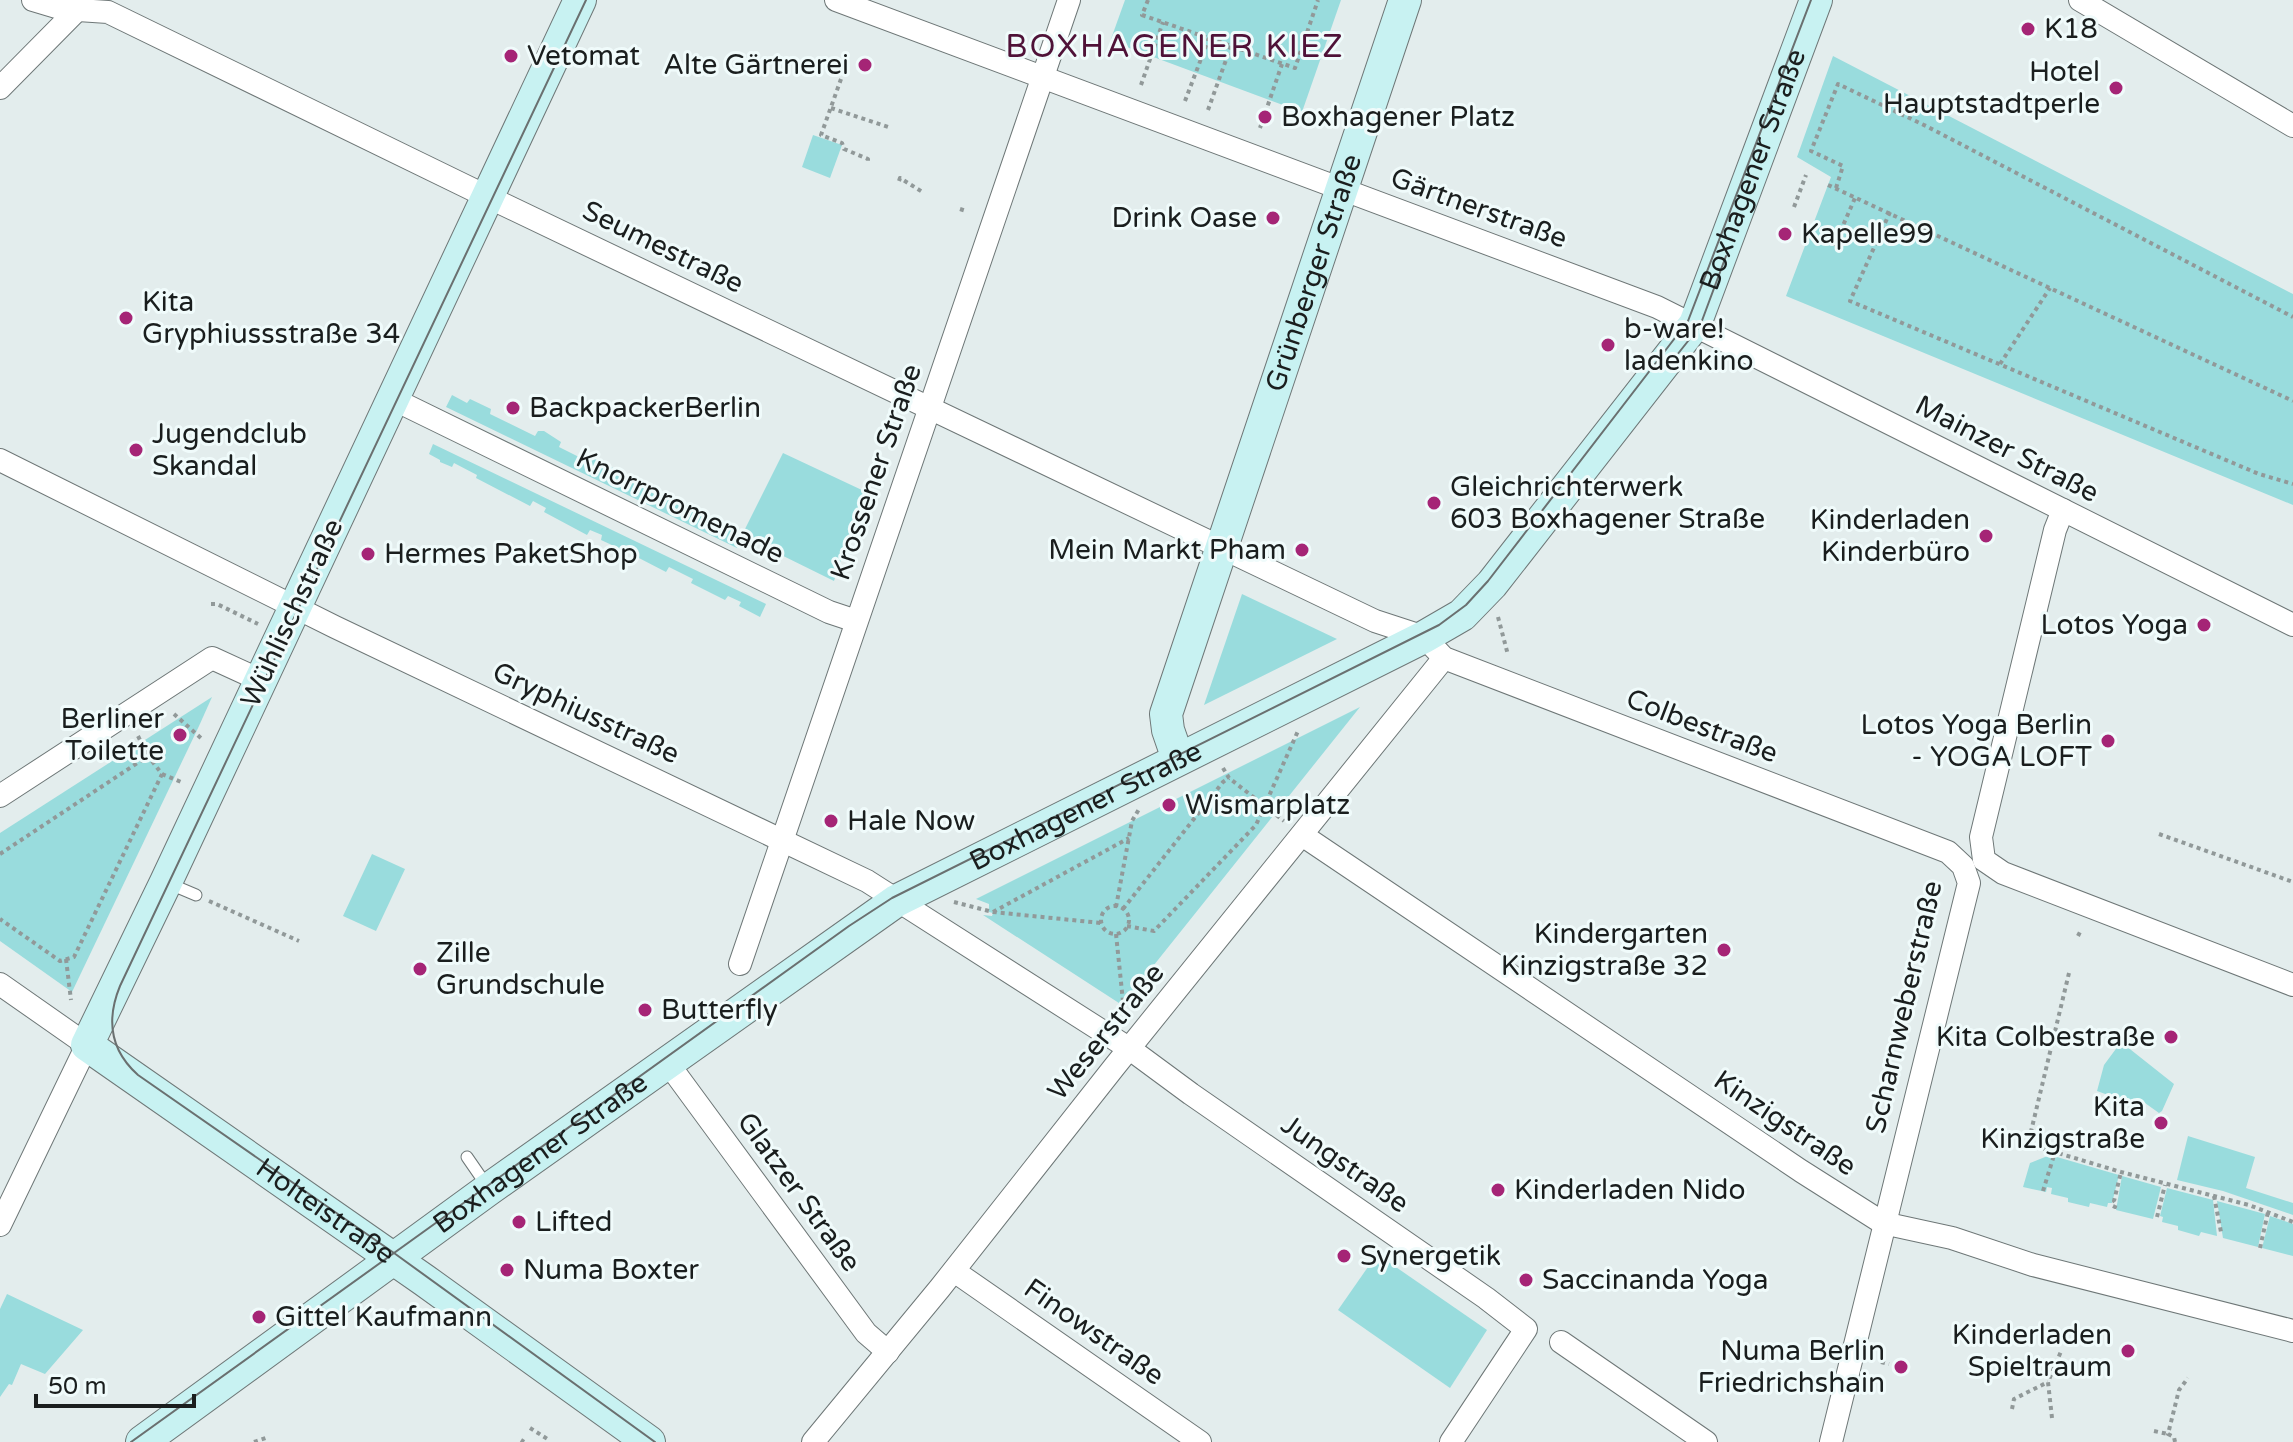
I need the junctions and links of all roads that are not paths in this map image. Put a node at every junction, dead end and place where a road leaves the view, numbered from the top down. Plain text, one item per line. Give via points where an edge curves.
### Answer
1 (33, 0) edge
2 (580, 0) edge
3 (836, 0) edge
4 (1069, 0) edge
5 (1405, 0) edge
6 (1816, 0) edge
7 (2080, 0) edge
8 (82, 4) edge
9 (1043, 78) junction
10 (0, 88) edge
11 (2293, 126) edge
12 (1340, 189) junction
13 (488, 197) junction
14 (1695, 324) junction
15 (393, 399) junction
16 (930, 408) junction
17 (0, 460) edge
18 (2063, 510) junction
19 (1221, 547) junction
20 (294, 606) junction
21 (856, 621) junction
22 (2293, 625) edge
23 (1434, 648) junction
24 (260, 680) junction
25 (1178, 759) junction
26 (0, 796) edge
27 (1302, 835) junction
28 (782, 840) junction
29 (1973, 863) junction
30 (166, 882) junction
31 (196, 895) road end
32 (896, 901) junction
33 (740, 964) dead end
34 (0, 984) edge
35 (2293, 985) edge
36 (87, 1045) junction
37 (1130, 1049) junction
38 (667, 1062) junction
39 (467, 1157) dead end
40 (489, 1189) junction
41 (1883, 1223) junction
42 (0, 1225) edge
43 (393, 1258) junction
44 (954, 1271) junction
45 (2293, 1331) edge
46 (1561, 1342) dead end
47 (888, 1352) junction
48 (142, 1442) edge
49 (649, 1442) edge
50 (813, 1442) edge
51 (1200, 1442) edge
52 (1451, 1442) edge
53 (1706, 1442) edge
54 (1831, 1442) edge

1 - 8 street, Seumestraße via 63,9
2 - 13 street, Wühlischstraße
3 - 9 street, Gärtnerstraße
4 - 9 street, Krossener Straße
5 - 12 street, Grünberger Straße
6 - 14 street, Boxhagener Straße
7 - 11 street
8 - 10 street
8 - 13 street, Seumestraße
9 - 12 street, Gärtnerstraße
9 - 16 street, Krossener Straße
12 - 14 street, Gärtnerstraße
12 - 19 street, Grünberger Straße
13 - 15 street, Wühlischstraße
13 - 16 street, Seumestraße
14 - 18 street, Mainzer Straße
14 - 23 street, Boxhagener Straße via 1492,584
15 - 20 street, Wühlischstraße
15 - 21 street, Knorrpromenade
16 - 19 street, Seumestraße
16 - 21 street, Krossener Straße
17 - 20 street, Gryphiusstraße
18 - 22 street, Mainzer Straße
18 - 29 street, Scharnweberstraße
19 - 23 street
19 - 25 street via 1166,714
20 - 24 street, Wühlischstraße
20 - 28 street, Gryphiusstraße
21 - 28 street, Krossener Straße
23 - 25 street, Boxhagener Straße
23 - 27 street, Weserstraße
23 - 29 street, Colbestraße
24 - 26 street via 212,658
24 - 30 street, Wühlischstraße
25 - 32 street, Boxhagener Straße
27 - 37 street, Weserstraße
27 - 41 street, Kinzigstraße
28 - 32 street, Gryphiusstraße
28 - 33 street, Krossener Straße
29 - 35 street, Colbestraße
29 - 41 street, Scharnweberstraße
30 - 31 lane
30 - 36 street, Wühlischstraße
32 - 37 street, Gryphiusstraße
32 - 38 street, Boxhagener Straße
34 - 36 street, Holteistraße
36 - 42 street, Wühlischstraße
36 - 43 street, Holteistraße
37 - 44 street, Weserstraße
37 - 52 street, Jungstraße via 1526,1329
38 - 40 street, Boxhagener Straße
38 - 47 street, Glatzer Straße via 866,1333
39 - 40 lane
40 - 43 street, Boxhagener Straße
41 - 45 street, Kinzigstraße
41 - 54 street, Scharnweberstraße
43 - 48 street, Boxhagener Straße
43 - 49 street, Holteistraße
44 - 47 street, Weserstraße
44 - 51 street, Finowstraße
46 - 53 street
47 - 50 street, Weserstraße

